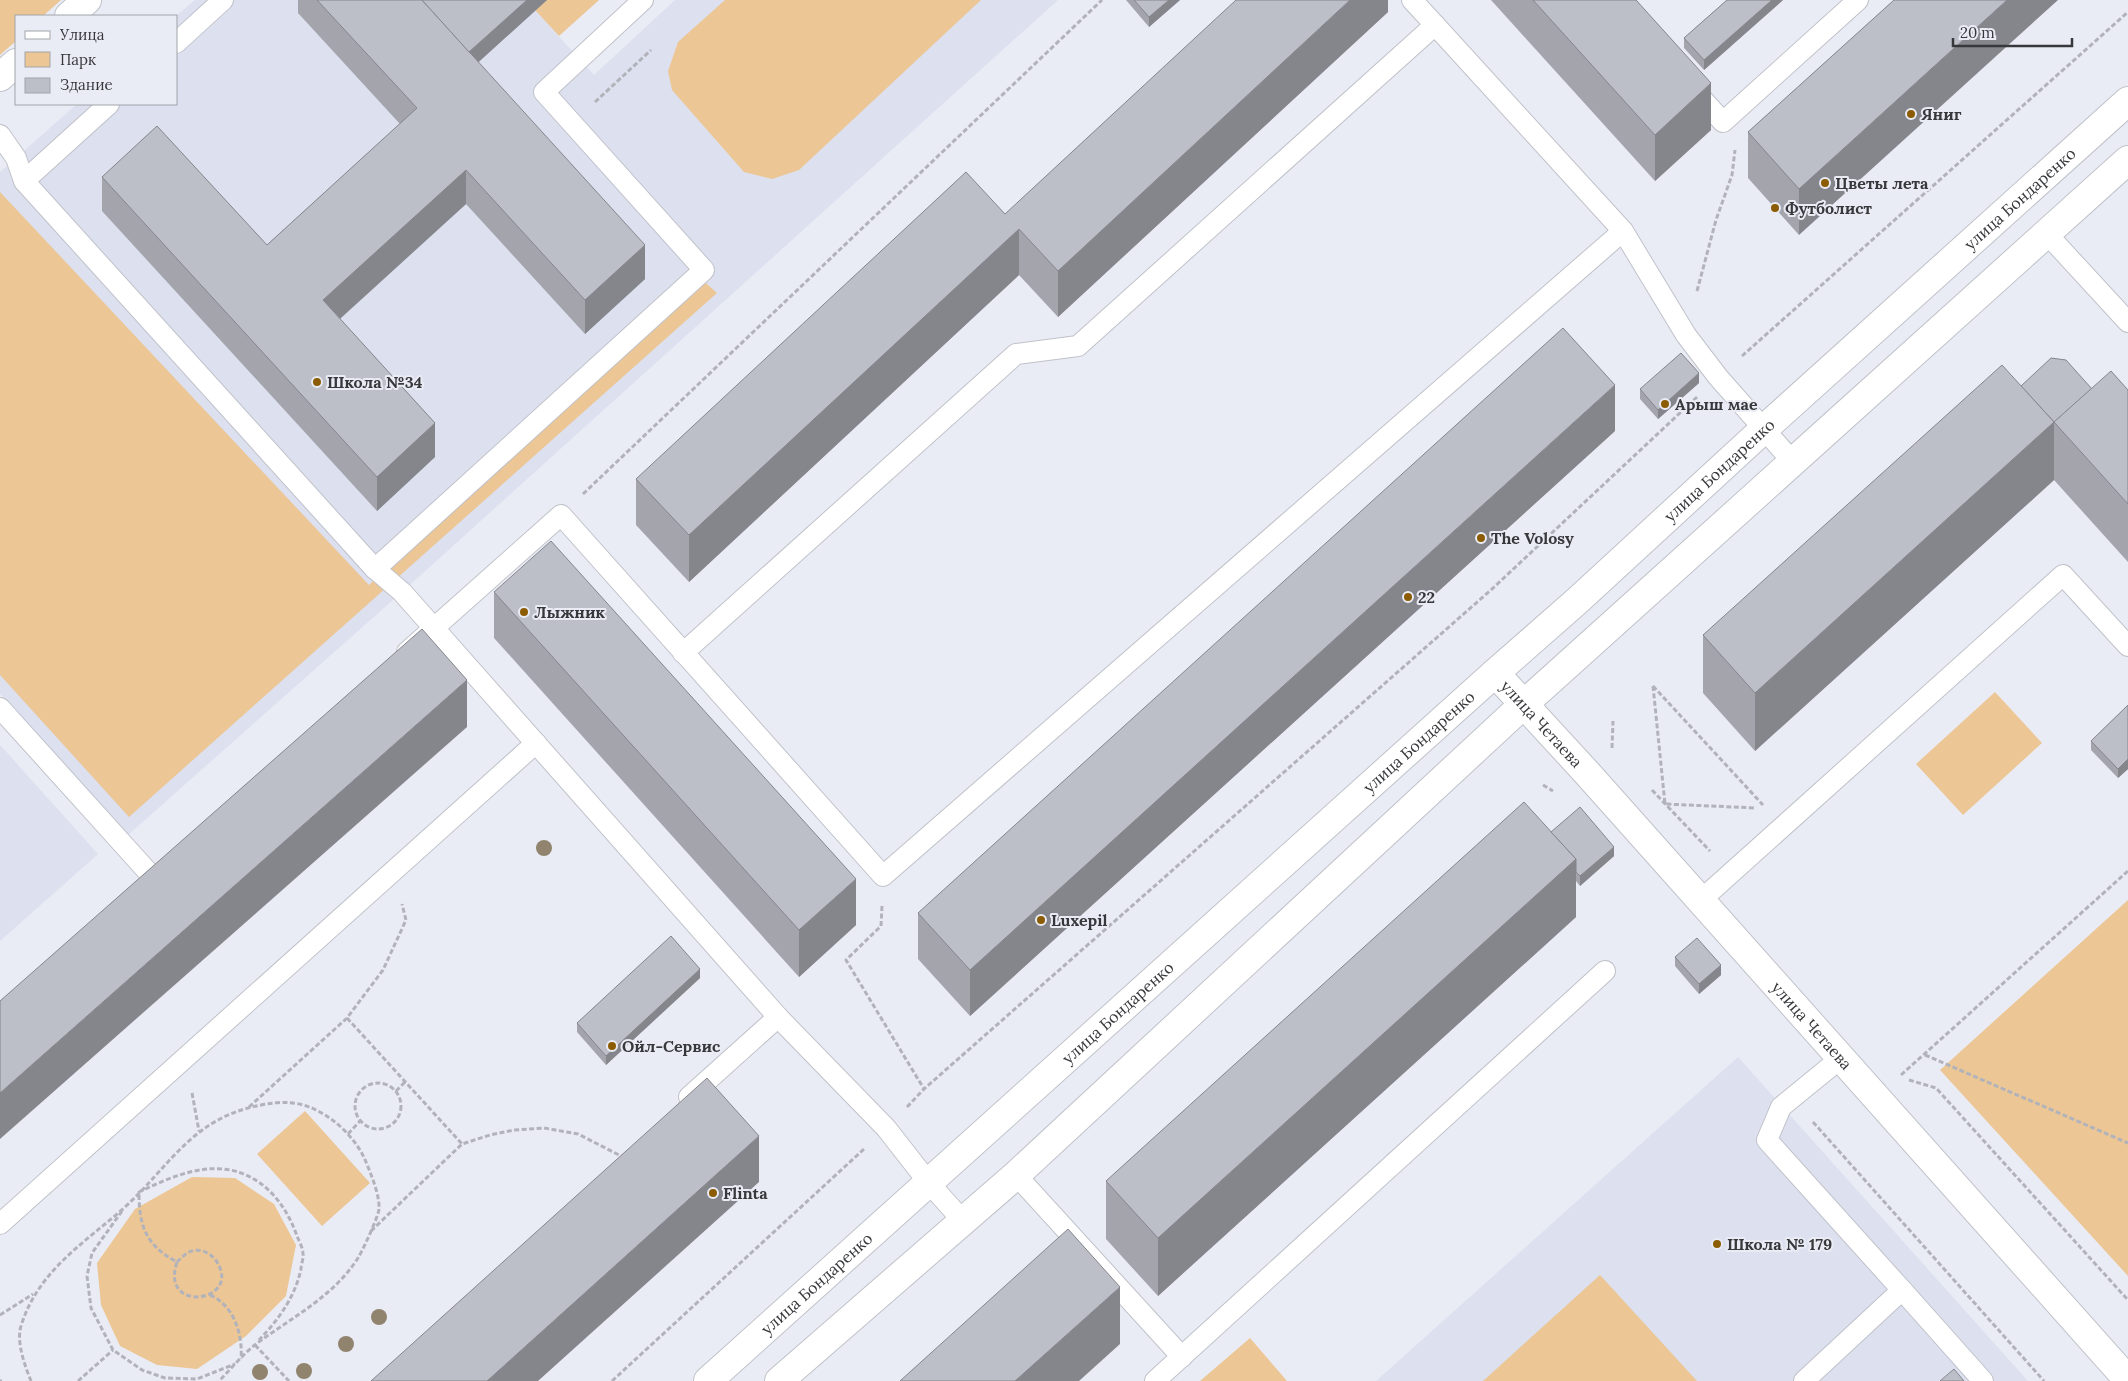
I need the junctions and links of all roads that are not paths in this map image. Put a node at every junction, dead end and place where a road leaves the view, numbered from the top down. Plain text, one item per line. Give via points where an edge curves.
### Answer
1 (87, 0) edge
2 (223, 0) edge
3 (643, 0) edge
4 (1412, 0) edge
5 (1858, 0) edge
6 (70, 15) edge
7 (1435, 25) junction
8 (178, 41) edge
9 (15, 64) edge
10 (1678, 72) edge
11 (0, 77) edge
12 (2128, 101) edge
13 (108, 105) edge
14 (0, 136) edge
15 (2128, 160) edge
16 (24, 181) junction
17 (1623, 231) junction
18 (2046, 234) junction
19 (2128, 322) edge
20 (1765, 428) junction
21 (1793, 462) junction
22 (374, 569) junction
23 (434, 628) junction
24 (2128, 646) edge
25 (683, 653) junction
26 (389, 667) edge
27 (1495, 673) junction
28 (1524, 704) junction
29 (0, 708) edge
30 (536, 743) junction
31 (149, 873) edge
32 (1710, 892) junction
33 (1606, 971) dead end
34 (778, 1017) junction
35 (1841, 1058) junction
36 (675, 1110) edge
37 (1016, 1176) junction
38 (929, 1183) junction
39 (963, 1221) junction
40 (0, 1224) edge
41 (1902, 1290) junction
42 (1182, 1357) junction
43 (2128, 1380) edge
44 (708, 1381) edge
45 (779, 1381) edge
46 (1156, 1381) edge
47 (1804, 1381) edge
48 (1983, 1381) edge

1 - 6 street
2 - 8 lane
3 - 22 lane via 544,92 704,270
4 - 7 lane
5 - 10 lane via 1723,122
7 - 17 lane
7 - 25 lane via 1078,346 1016,354
9 - 11 street
12 - 20 street, улица Бондаренко
13 - 16 lane
14 - 16 lane via 16,158
15 - 18 street
16 - 22 lane
17 - 20 lane via 1686,335 1718,377
17 - 25 lane via 883,876
18 - 19 lane
18 - 21 street
20 - 21 lane
20 - 27 street, улица Бондаренко
21 - 28 street
22 - 23 lane via 402,592
23 - 25 lane via 561,515
23 - 26 lane
23 - 30 lane
24 - 32 lane via 2063,575
27 - 28 street, улица Четаева
27 - 38 street, улица Бондаренко
28 - 32 street, улица Четаева
28 - 37 street
29 - 31 lane
30 - 34 lane
30 - 40 lane
32 - 35 street, улица Четаева
33 - 42 lane
34 - 36 lane
34 - 38 lane via 886,1128
35 - 41 lane via 1782,1107 1767,1140
35 - 43 street, улица Четаева
37 - 39 street
37 - 42 lane
38 - 39 lane
38 - 44 street, улица Бондаренко
39 - 45 street
41 - 47 lane
41 - 48 lane
42 - 46 lane

